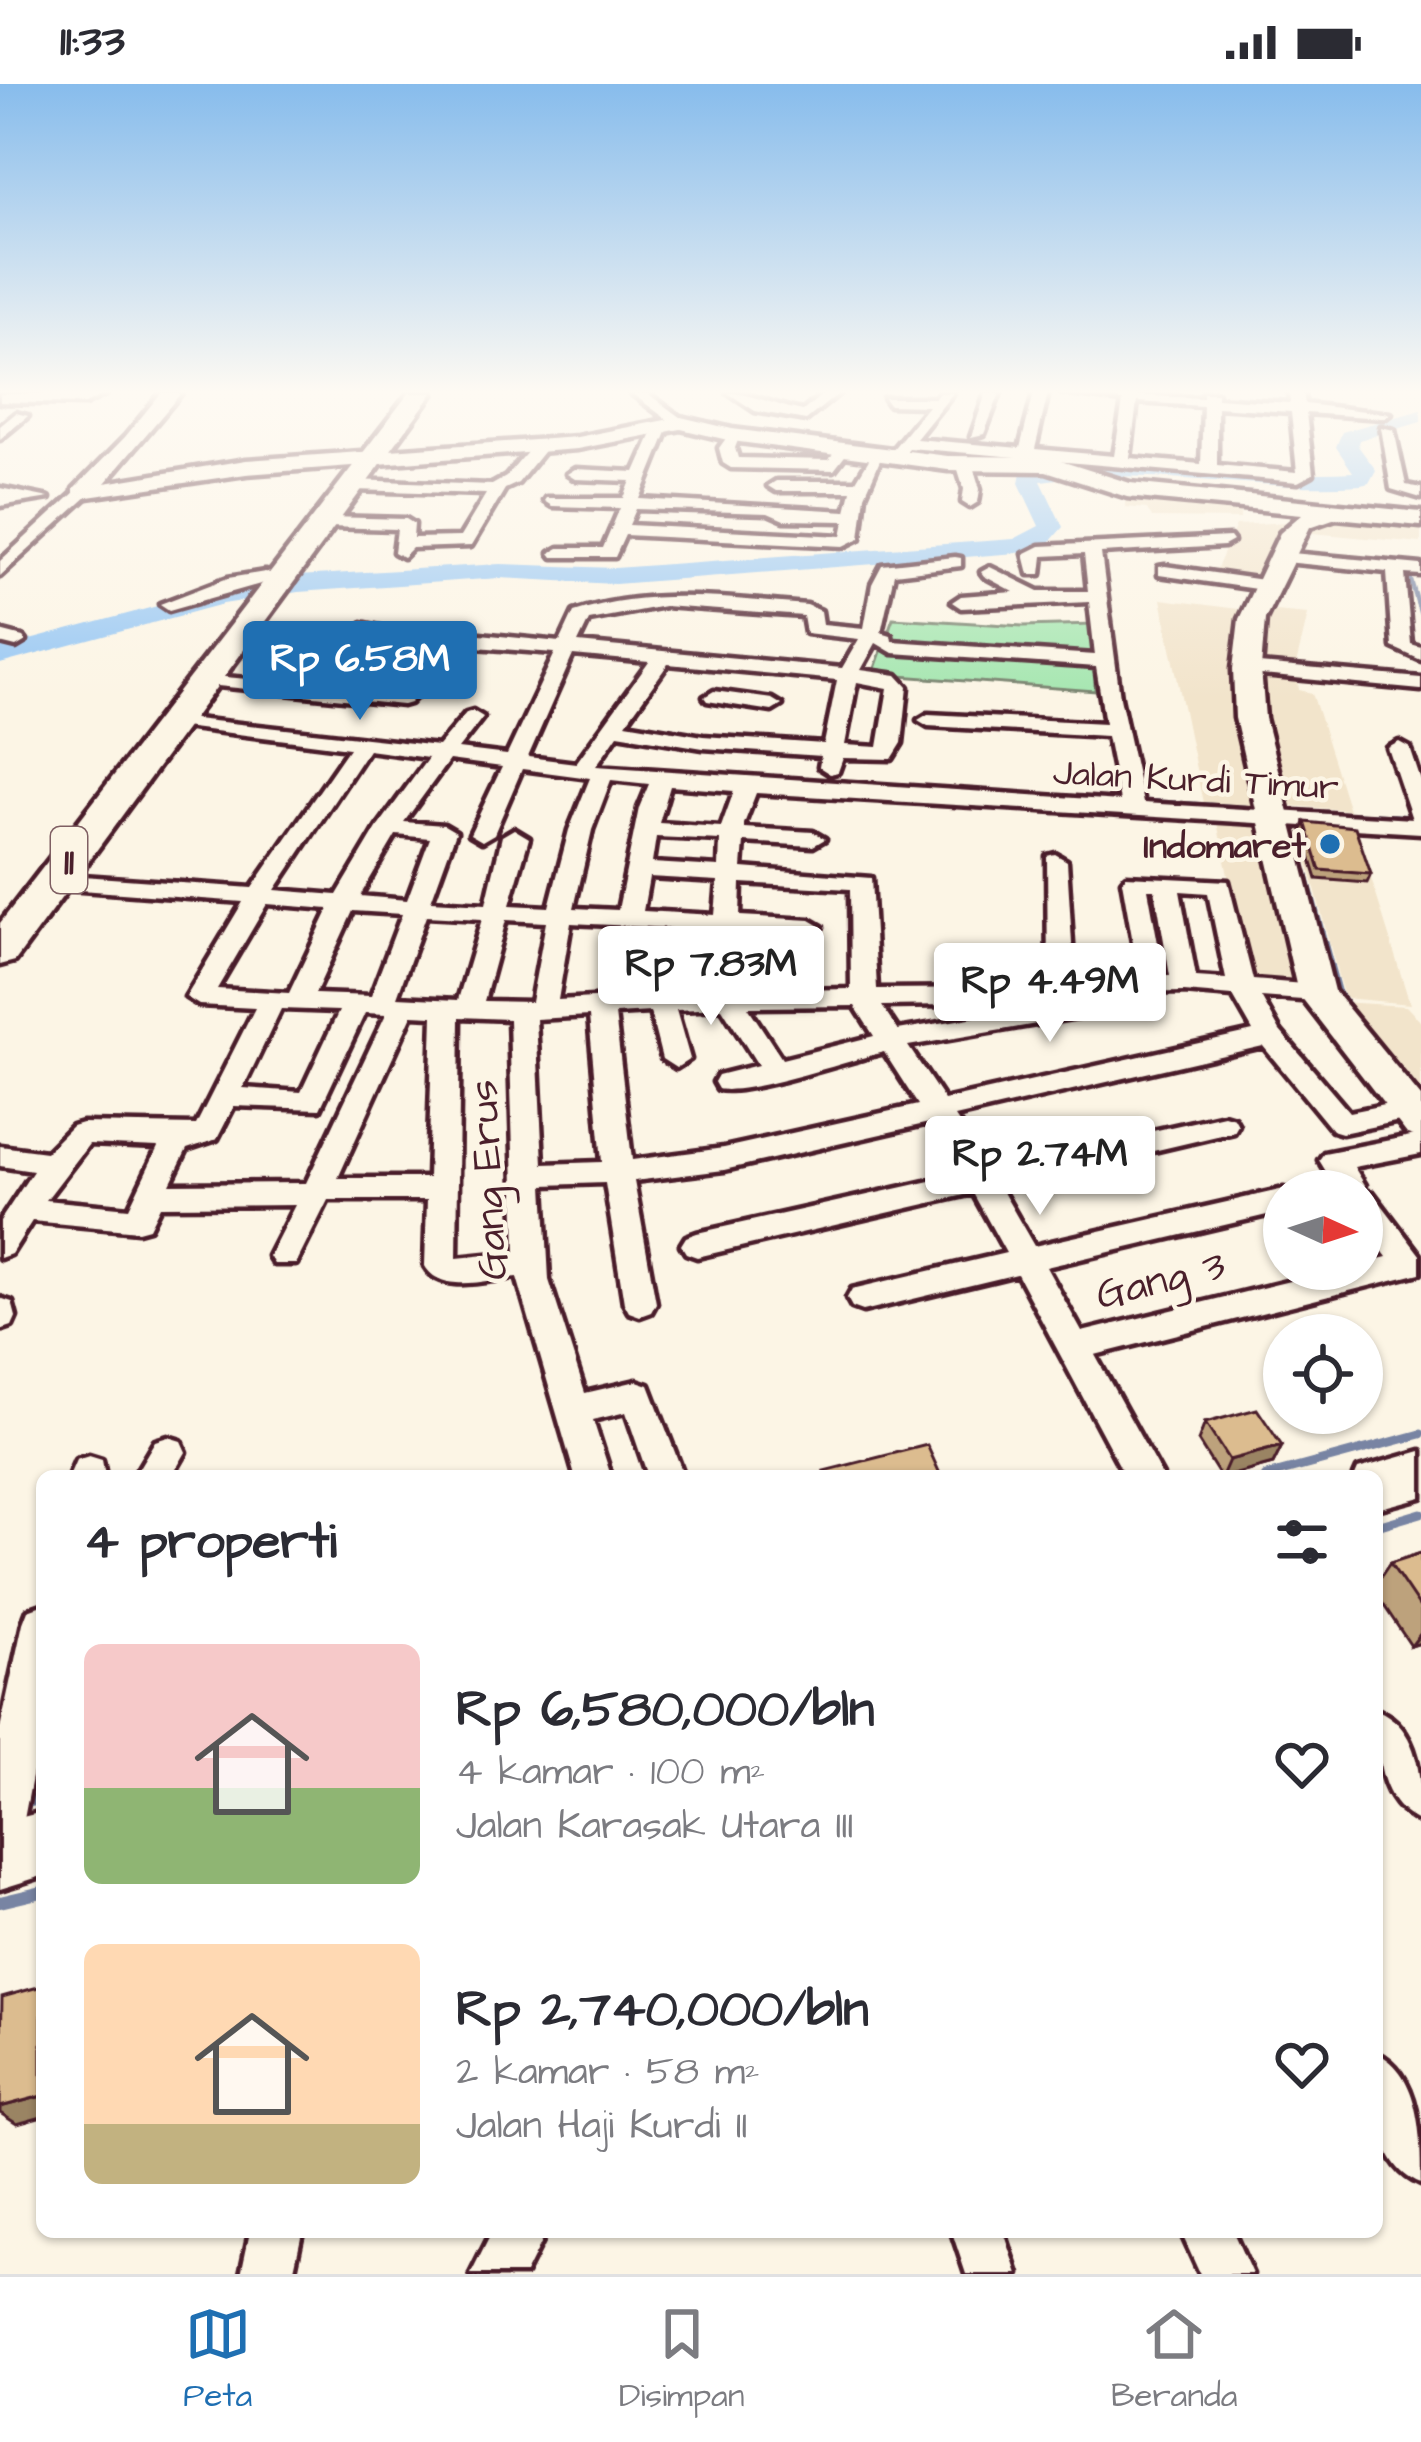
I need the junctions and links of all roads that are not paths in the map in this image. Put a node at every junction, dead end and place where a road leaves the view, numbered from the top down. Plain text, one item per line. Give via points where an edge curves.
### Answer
1 (70, 495) edge
2 (81, 495) edge
3 (338, 495) edge
4 (343, 495) edge
5 (494, 495) edge
6 (637, 495) edge
7 (859, 495) edge
8 (971, 495) edge
9 (1189, 495) edge
10 (6, 497) edge
11 (552, 501) dead end
12 (970, 502) dead end
13 (633, 505) junction
14 (1328, 513) junction
15 (856, 516) junction
16 (1421, 519) edge
17 (328, 522) junction
18 (621, 530) junction
19 (1224, 542) dead end
20 (1092, 550) junction
21 (559, 554) dead end
22 (955, 562) dead end
23 (1396, 568) junction
24 (1421, 570) edge
25 (1035, 571) dead end
26 (1165, 571) dead end
27 (0, 572) edge
28 (990, 572) dead end
29 (1276, 572) junction
30 (265, 589) junction
31 (1035, 596) junction
32 (1100, 597) junction
33 (961, 602) dead end
34 (169, 604) dead end
35 (1412, 618) edge
36 (872, 635) junction
37 (893, 647) dead end
38 (567, 649) junction
39 (1421, 654) edge
40 (661, 658) junction
41 (1106, 662) junction
42 (728, 666) junction
43 (1251, 669) junction
44 (857, 676) junction
45 (208, 679) junction
46 (1421, 684) edge
47 (772, 704) dead end
48 (473, 717) dead end
49 (175, 720) junction
50 (928, 720) dead end
51 (611, 727) junction
52 (1116, 730) junction
53 (364, 741) junction
54 (1399, 748) dead end
55 (443, 752) junction
56 (832, 752) junction
57 (517, 763) junction
58 (125, 767) junction
59 (592, 772) junction
60 (662, 778) junction
61 (1416, 784) edge
62 (747, 786) junction
63 (826, 792) junction
64 (1133, 811) junction
65 (1421, 815) edge
66 (1284, 820) junction
67 (1421, 826) edge
68 (388, 828) junction
69 (646, 829) junction
70 (482, 834) dead end
71 (732, 834) junction
72 (514, 836) dead end
73 (813, 838) dead end
74 (1055, 862) dead end
75 (640, 869) junction
76 (731, 873) junction
77 (54, 881) junction
78 (1166, 882) junction
79 (257, 898) junction
80 (342, 903) junction
81 (0, 908) edge
82 (416, 908) junction
83 (495, 911) junction
84 (560, 916) junction
85 (629, 919) junction
86 (728, 924) junction
87 (809, 928) dead end
88 (0, 952) edge
89 (1153, 984) junction
90 (1184, 984) junction
91 (1061, 985) junction
92 (1105, 985) junction
93 (1241, 986) junction
94 (1316, 992) junction
95 (730, 999) junction
96 (864, 999) junction
97 (285, 1002) junction
98 (661, 1003) junction
99 (380, 1006) junction
100 (601, 1006) junction
101 (458, 1007) junction
102 (532, 1010) junction
103 (1269, 1036) junction
104 (893, 1040) junction
105 (676, 1059) dead end
106 (776, 1072) junction
107 (728, 1082) dead end
108 (224, 1096) junction
109 (937, 1109) junction
110 (1415, 1117) edge
111 (1224, 1124) dead end
112 (177, 1138) junction
113 (1421, 1144) edge
114 (0, 1156) edge
115 (53, 1165) junction
116 (1338, 1170) edge
117 (619, 1172) junction
118 (528, 1175) junction
119 (982, 1181) junction
120 (444, 1189) junction
121 (317, 1192) junction
122 (151, 1195) junction
123 (1263, 1204) edge
124 (25, 1209) junction
125 (1383, 1234) edge
126 (697, 1245) dead end
127 (0, 1246) edge
128 (285, 1256) dead end
129 (1024, 1259) junction
130 (532, 1262) junction
131 (1383, 1270) edge
132 (1304, 1290) edge
133 (863, 1298) dead end
134 (640, 1303) dead end
135 (1075, 1347) junction
136 (570, 1411) junction
137 (591, 1470) edge
138 (664, 1470) edge
139 (1141, 1470) edge
140 (36, 1653) edge
141 (1383, 1740) edge
142 (1421, 1801) edge
143 (0, 1831) edge
144 (36, 1846) edge
145 (0, 1856) edge
146 (1383, 2088) edge
147 (1421, 2159) edge
148 (275, 2238) edge
149 (517, 2238) edge
150 (980, 2238) edge
151 (1210, 2238) edge
152 (267, 2274) edge
153 (497, 2274) edge
154 (992, 2274) edge
155 (1226, 2274) edge

1 - 10 street
2 - 27 street
3 - 30 highway, 11
4 - 17 highway, 11
5 - 17 street via 464,543 403,551 404,523
6 - 13 street
7 - 15 street
8 - 12 street
9 - 14 street
11 - 13 street
13 - 15 street
13 - 18 street
14 - 16 street
14 - 29 street via 1302,522
15 - 18 street via 844,541
17 - 30 highway, 11
18 - 21 street via 607,555
19 - 20 street
20 - 25 street via 1036,552
20 - 32 street
22 - 36 street via 888,569
23 - 24 street
23 - 29 street
23 - 35 street
26 - 29 street
28 - 31 street
29 - 43 street via 1252,619
30 - 34 street via 233,582
30 - 45 highway, 11
30 - 58 highway, 11
31 - 32 street
31 - 33 street
32 - 41 street
35 - 39 street via 1402,647
36 - 38 street via 813,628 807,611 669,603 585,614
36 - 44 street
37 - 41 street
38 - 40 street
38 - 45 street via 462,639 403,699
38 - 57 street
40 - 42 street
40 - 51 street, Gang Erus
41 - 52 street
42 - 44 street
42 - 47 street via 710,707
43 - 46 street
43 - 66 street via 1250,718
44 - 56 street
44 - 56 street via 898,687 889,750
45 - 49 highway, 11
48 - 55 street
49 - 53 street, Jalan Kurdi Timur
49 - 58 highway, 11
50 - 52 street
51 - 56 street
51 - 59 street, Gang Erus
52 - 64 street
53 - 55 street, Jalan Kurdi Timur
53 - 79 street
54 - 61 street
55 - 57 street, Jalan Kurdi Timur
55 - 68 street
56 - 63 street
57 - 59 street, Jalan Kurdi Timur
57 - 70 street
58 - 77 highway, 11
58 - 81 highway, 11
59 - 60 street, Jalan Kurdi Timur
59 - 84 street, Gang Erus
60 - 62 street, Jalan Kurdi Timur
60 - 69 street
61 - 65 street
62 - 63 street, Jalan Kurdi Timur
62 - 71 street
63 - 64 street, Jalan Kurdi Timur
64 - 66 street, Jalan Kurdi Timur
66 - 67 street, Jalan Kurdi Timur
66 - 94 street
68 - 80 street
68 - 82 street via 444,832
69 - 71 street
69 - 75 street
71 - 73 street
71 - 76 street
72 - 83 street
74 - 91 street
75 - 76 street
75 - 85 street
76 - 86 street
76 - 96 street via 862,884
77 - 79 street
77 - 88 highway, 11
78 - 89 street via 1133,883
78 - 90 street
78 - 93 street via 1220,888
79 - 80 street
79 - 97 street via 199,997
80 - 82 street
80 - 97 street
82 - 83 street
82 - 99 street
83 - 84 street
83 - 101 street
84 - 85 street
84 - 102 street, Gang Erus
85 - 86 street
86 - 87 street
86 - 95 street
89 - 90 street
89 - 92 street
90 - 93 street
91 - 92 street
91 - 96 street via 1014,996
92 - 104 street via 1112,1003
93 - 94 street
93 - 103 street
94 - 110 street
95 - 96 street
95 - 98 street
95 - 106 street
96 - 104 street
97 - 99 street
97 - 108 street
98 - 100 street
98 - 105 street
99 - 101 street
99 - 108 street via 310,1102
99 - 121 street
100 - 102 street
100 - 117 street
101 - 102 street
101 - 120 street
102 - 118 street, Gang Erus
103 - 109 street
103 - 110 street via 1342,1123
104 - 106 street
104 - 109 street
106 - 107 street
108 - 112 street via 206,1132
109 - 117 street via 724,1159
109 - 119 street
111 - 119 street
112 - 115 street via 90,1130
112 - 122 street
113 - 116 street via 1334,1160
114 - 115 street
115 - 124 street
117 - 118 street
117 - 134 street
118 - 130 street, Gang Erus
119 - 126 street
119 - 129 street
120 - 121 street
120 - 130 street via 443,1269
121 - 122 street
121 - 128 street
122 - 124 street via 136,1220
123 - 129 street
124 - 127 street
125 - 131 street, Gang 3 via 1408,1264
129 - 133 street
129 - 135 street
130 - 136 street, Gang Erus
132 - 135 street, Gang 3
135 - 139 street
136 - 137 street, Gang Erus
136 - 138 street via 637,1395
140 - 143 street
141 - 142 street
144 - 145 main road
146 - 147 street
148 - 152 street
149 - 153 street
150 - 154 street
151 - 155 street

